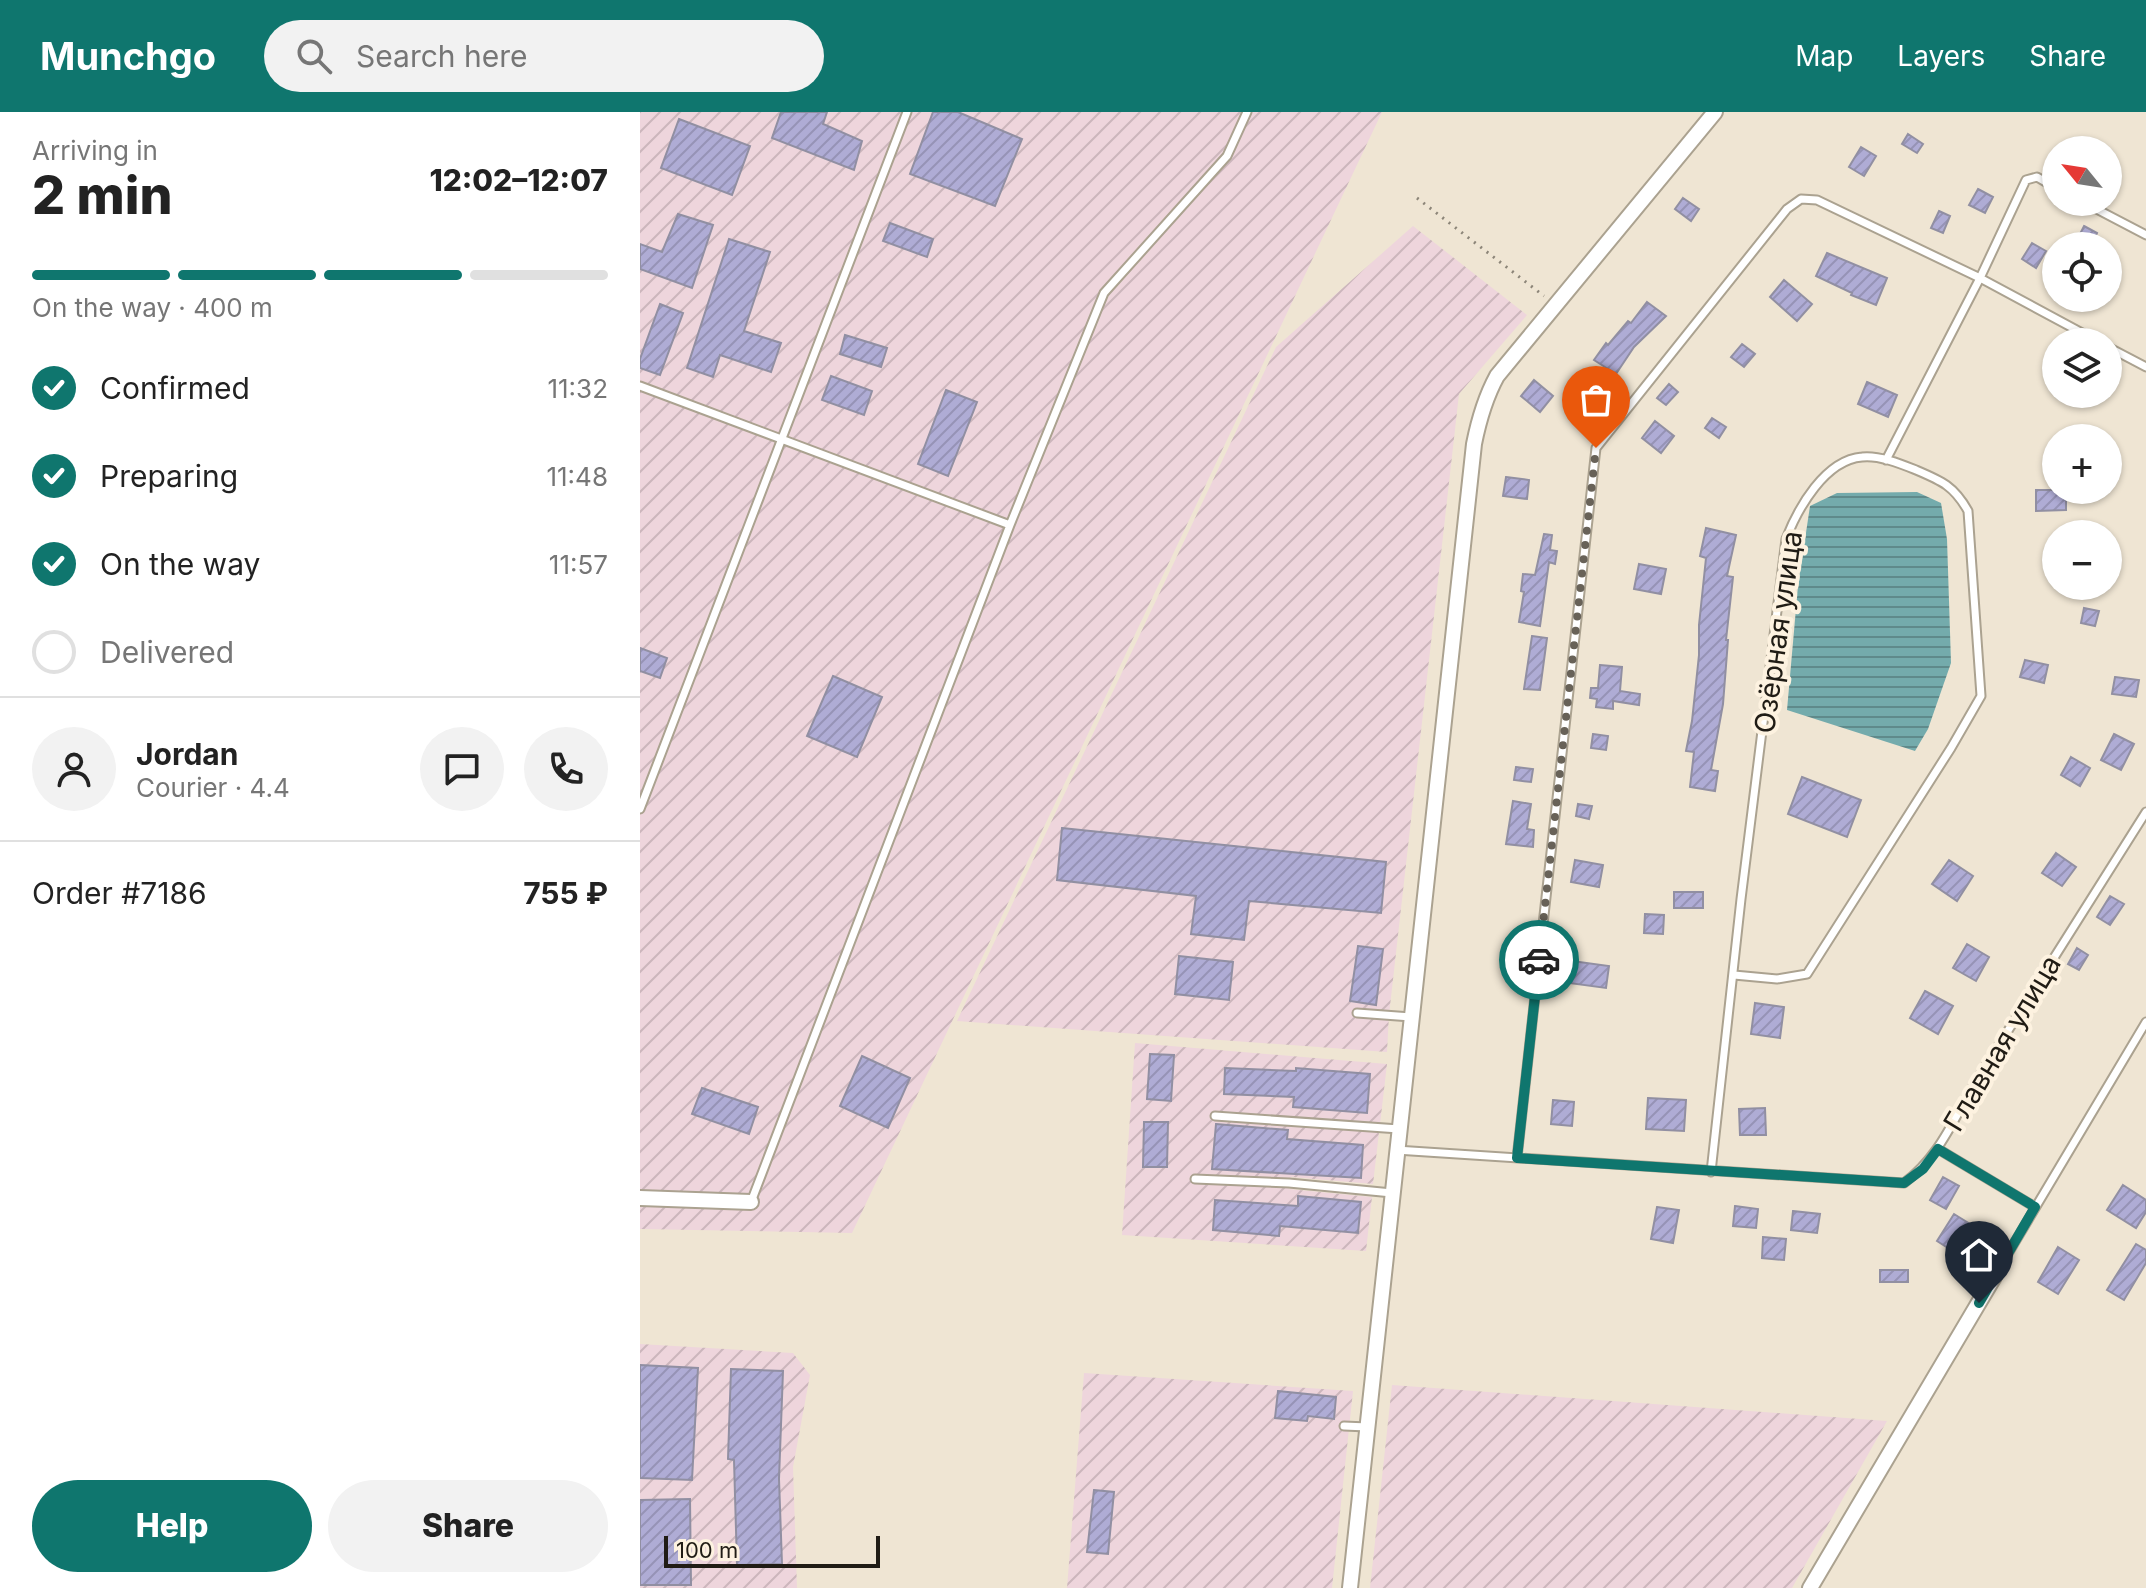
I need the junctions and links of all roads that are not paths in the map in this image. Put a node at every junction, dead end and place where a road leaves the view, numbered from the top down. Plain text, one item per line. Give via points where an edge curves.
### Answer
1 (907, 112) edge
2 (1247, 112) edge
3 (1715, 112) edge
4 (2042, 180) edge
5 (2110, 216) edge
6 (2146, 235) edge
7 (1980, 278) junction
8 (2073, 328) edge
9 (2122, 354) edge
10 (2146, 367) edge
11 (640, 386) edge
12 (783, 440) junction
13 (1886, 460) junction
14 (1010, 525) junction
15 (640, 809) edge
16 (2146, 812) edge
17 (1734, 975) junction
18 (1357, 1013) dead end
19 (1411, 1017) junction
20 (2146, 1022) edge
21 (1215, 1116) dead end
22 (1399, 1129) junction
23 (1938, 1149) junction
24 (1396, 1150) junction
25 (1517, 1158) junction
26 (1711, 1172) junction
27 (1195, 1179) dead end
28 (1392, 1193) junction
29 (640, 1198) edge
30 (751, 1202) joint
31 (2035, 1207) junction
32 (1994, 1277) joint
33 (1344, 1426) dead end
34 (1367, 1427) junction
35 (1350, 1588) edge
36 (1810, 1588) edge

1 - 12 lane
2 - 14 lane via 1227,156 1104,293
3 - 19 street via 1497,376 1483,405 1474,444
4 - 7 lane via 2026,180
5 - 6 lane
7 - 8 lane
7 - 13 lane
7 - 25 lane via 1817,200 1801,199 1787,209 1596,448
9 - 10 lane
11 - 12 lane
12 - 14 lane
12 - 15 lane
13 - 17 lane, Озёрная улица via 1863,456 1844,462 1808,494 1786,539
13 - 17 lane, Озёрная улица via 1942,482 1958,493 1968,511 1981,696 1807,974 1777,979
14 - 30 lane
16 - 23 lane, Главная улица
17 - 26 lane, Озёрная улица
18 - 19 lane
19 - 22 street
20 - 31 lane
21 - 22 lane
22 - 24 street
23 - 26 lane, Главная улица via 1904,1183
23 - 31 lane
24 - 25 lane, Главная улица
24 - 28 street
25 - 26 lane, Главная улица
27 - 28 lane
28 - 34 street
29 - 30 street
31 - 32 lane
32 - 36 street
33 - 34 lane
34 - 35 street

